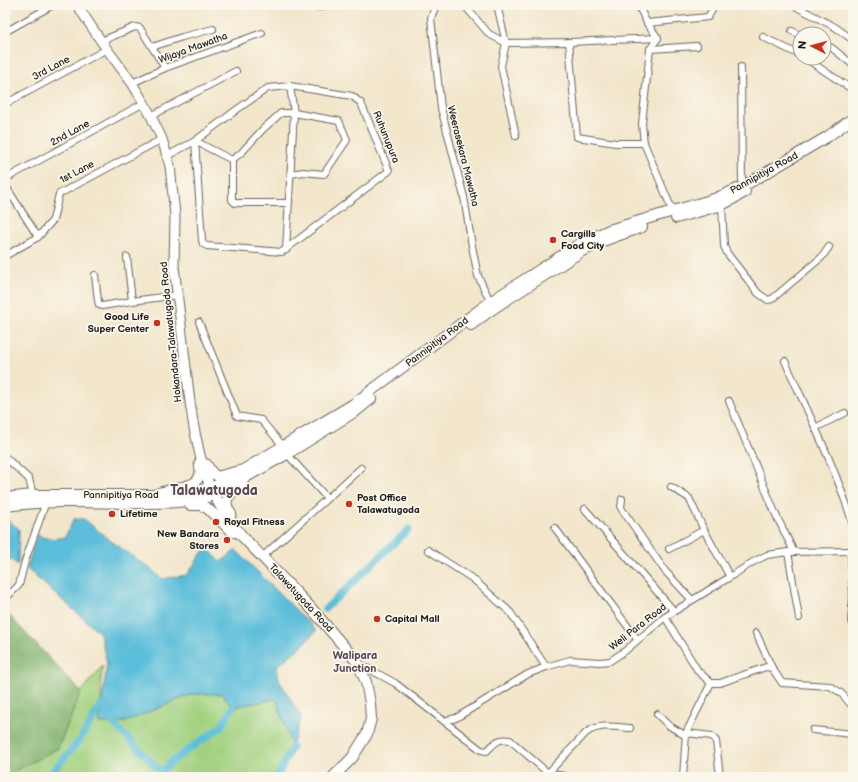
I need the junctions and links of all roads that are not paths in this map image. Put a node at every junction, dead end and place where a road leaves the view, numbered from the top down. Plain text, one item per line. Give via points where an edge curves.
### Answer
1 (53, 5) edge
2 (78, 5) edge
3 (303, 5) edge
4 (325, 5) edge
5 (436, 5) edge
6 (464, 5) edge
7 (497, 5) edge
8 (638, 5) edge
9 (715, 5) edge
10 (793, 5) edge
11 (647, 23) junction
12 (213, 28) dead end
13 (5, 32) edge
14 (262, 33) dead end
15 (763, 37) dead end
16 (658, 38) junction
17 (853, 40) edge
18 (101, 41) junction
19 (569, 42) junction
20 (506, 43) junction
21 (696, 46) dead end
22 (152, 47) junction
23 (832, 48) edge
24 (107, 49) junction
25 (650, 49) junction
26 (792, 52) edge
27 (853, 65) edge
28 (817, 66) edge
29 (741, 67) dead end
30 (165, 68) junction
31 (236, 71) dead end
32 (132, 83) junction
33 (290, 86) junction
34 (853, 90) edge
35 (5, 104) edge
36 (144, 104) junction
37 (294, 113) junction
38 (151, 116) junction
39 (853, 118) edge
40 (853, 127) edge
41 (516, 136) dead end
42 (162, 139) junction
43 (195, 141) junction
44 (644, 143) junction
45 (167, 156) junction
46 (232, 160) junction
47 (291, 174) junction
48 (5, 179) edge
49 (5, 185) edge
50 (742, 187) junction
51 (289, 202) junction
52 (722, 205) junction
53 (673, 212) junction
54 (38, 237) junction
55 (829, 247) dead end
56 (286, 250) junction
57 (5, 256) edge
58 (127, 257) dead end
59 (95, 275) dead end
60 (178, 295) junction
61 (132, 301) junction
62 (492, 305) junction
63 (199, 322) dead end
64 (785, 361) dead end
65 (729, 401) dead end
66 (845, 413) dead end
67 (815, 428) junction
68 (198, 443) junction
69 (285, 450) junction
70 (5, 457) edge
71 (264, 466) junction
72 (248, 467) junction
73 (361, 468) dead end
74 (671, 486) dead end
75 (212, 492) junction
76 (33, 495) junction
77 (150, 495) junction
78 (5, 498) edge
79 (327, 498) junction
80 (622, 499) dead end
81 (46, 502) junction
82 (169, 502) junction
83 (5, 506) edge
84 (585, 509) dead end
85 (853, 525) edge
86 (555, 528) dead end
87 (704, 530) junction
88 (248, 543) junction
89 (669, 549) dead end
90 (428, 550) dead end
91 (852, 551) edge
92 (791, 552) junction
93 (262, 557) junction
94 (730, 577) junction
95 (5, 599) edge
96 (692, 600) junction
97 (674, 611) junction
98 (665, 617) junction
99 (799, 618) dead end
100 (851, 621) dead end
101 (756, 633) dead end
102 (637, 639) junction
103 (358, 663) junction
104 (546, 667) junction
105 (772, 668) junction
106 (710, 683) junction
107 (853, 707) edge
108 (657, 714) dead end
109 (444, 721) junction
110 (630, 728) dead end
111 (813, 730) dead end
112 (853, 734) edge
113 (686, 735) junction
114 (547, 775) edge
115 (332, 777) edge
116 (569, 777) edge
117 (683, 777) edge
118 (720, 777) edge

1 - 13 street
2 - 18 main road, Hokandara-Talawatugoda Road
3 - 4 street
5 - 62 street, Weerasekara Mawatha via 431,18 441,108 464,197 478,276
6 - 20 street via 489,34
7 - 20 street
8 - 11 street
9 - 11 street via 708,17
10 - 17 street via 835,27
11 - 16 street
12 - 22 street
14 - 30 street, Wijaya Mawatha
15 - 26 street
16 - 19 street
16 - 25 street
18 - 22 street via 135,27 140,28
18 - 24 main road, Hokandara-Talawatugoda Road
19 - 20 street
19 - 44 street via 577,137 616,143
20 - 41 street via 501,66
21 - 25 street
22 - 30 street
23 - 27 street
24 - 32 main road, Hokandara-Talawatugoda Road
24 - 35 street, 3rd Lane
25 - 44 street via 642,124
28 - 34 street
29 - 50 street
30 - 32 street, Wijaya Mawatha
31 - 38 street
32 - 36 main road, Hokandara-Talawatugoda Road
33 - 37 street
33 - 43 street, Ruhunupura via 268,88
33 - 56 street, Ruhunupura via 352,96 361,103 389,171
36 - 38 main road, Hokandara-Talawatugoda Road
36 - 48 street, 2nd Lane
37 - 46 street via 282,113
37 - 47 street
37 - 47 street via 339,121 347,140 324,174
38 - 42 main road, Hokandara-Talawatugoda Road
39 - 50 main road, Pannipitiya Road via 827,137
40 - 52 main road, Pannipitiya Road via 831,143
42 - 45 main road, Hokandara-Talawatugoda Road
42 - 54 street, 1st Lane via 59,194 53,220
43 - 45 street, Ruhunupura
43 - 46 street
43 - 56 street via 203,244 282,252
44 - 53 street
45 - 60 main road, Hokandara-Talawatugoda Road via 175,215 174,266
46 - 51 street via 232,200 235,203
47 - 51 street
49 - 54 street
50 - 53 main road, Pannipitiya Road
51 - 56 street
52 - 55 street via 724,246 727,253 758,293 768,300 822,257
52 - 62 main road, Pannipitiya Road via 608,239 582,251
53 - 62 main road, Pannipitiya Road via 609,230 578,245
54 - 57 street, 1st Lane
58 - 61 street
59 - 61 street via 99,305
60 - 61 street
60 - 68 main road, Hokandara-Talawatugoda Road via 190,402
62 - 69 main road, Pannipitiya Road via 356,411
63 - 69 street via 236,416 261,420
64 - 67 street
65 - 92 street
66 - 67 street
67 - 85 street
68 - 72 main road via 215,476
68 - 75 main road, Hokandara-Talawatugoda Road
68 - 77 main road via 198,480 190,485
69 - 71 main road, Pannipitiya Road
69 - 72 main road, Pannipitiya Road
69 - 79 street
70 - 76 street via 28,479
71 - 75 main road, Pannipitiya Road
71 - 88 main road via 255,477 226,500 228,510
72 - 75 main road, Pannipitiya Road
73 - 79 street
74 - 87 street via 688,498
75 - 77 main road, Pannipitiya Road
75 - 82 main road, Pannipitiya Road via 202,499
75 - 88 main road, Talawatugoda Road via 230,521
76 - 77 main road, Pannipitiya Road
76 - 78 main road, Pannipitiya Road
79 - 93 street
80 - 96 street via 621,508 665,571
81 - 82 main road, Pannipitiya Road
81 - 83 main road, Pannipitiya Road
81 - 95 street via 19,585
82 - 88 main road via 208,508
84 - 97 street
86 - 102 street
87 - 89 street
87 - 94 street
88 - 93 main road, Talawatugoda Road
90 - 104 street via 473,579 510,612
91 - 92 street, Weli Para Road
91 - 100 street
92 - 94 street, Weli Para Road via 767,555
92 - 99 street
93 - 103 main road, Talawatugoda Road via 311,608
94 - 96 street, Weli Para Road
96 - 97 street, Weli Para Road
97 - 98 street, Weli Para Road
98 - 102 street, Weli Para Road
98 - 106 street via 698,671
101 - 105 street
102 - 104 street, Weli Para Road via 610,661 570,660
103 - 109 street via 395,683
103 - 115 main road, Talawatugoda Road via 366,682 371,719 367,734 352,758
104 - 109 street, Weli Para Road via 528,674 456,718
105 - 106 street via 720,683
105 - 107 street via 782,682 830,686 841,693
106 - 113 street
108 - 113 street via 668,725
109 - 114 street via 481,750 487,751 499,740 510,740
110 - 114 street via 604,726 592,729
111 - 112 street
113 - 117 street
113 - 118 street via 712,736 716,741
114 - 116 street

